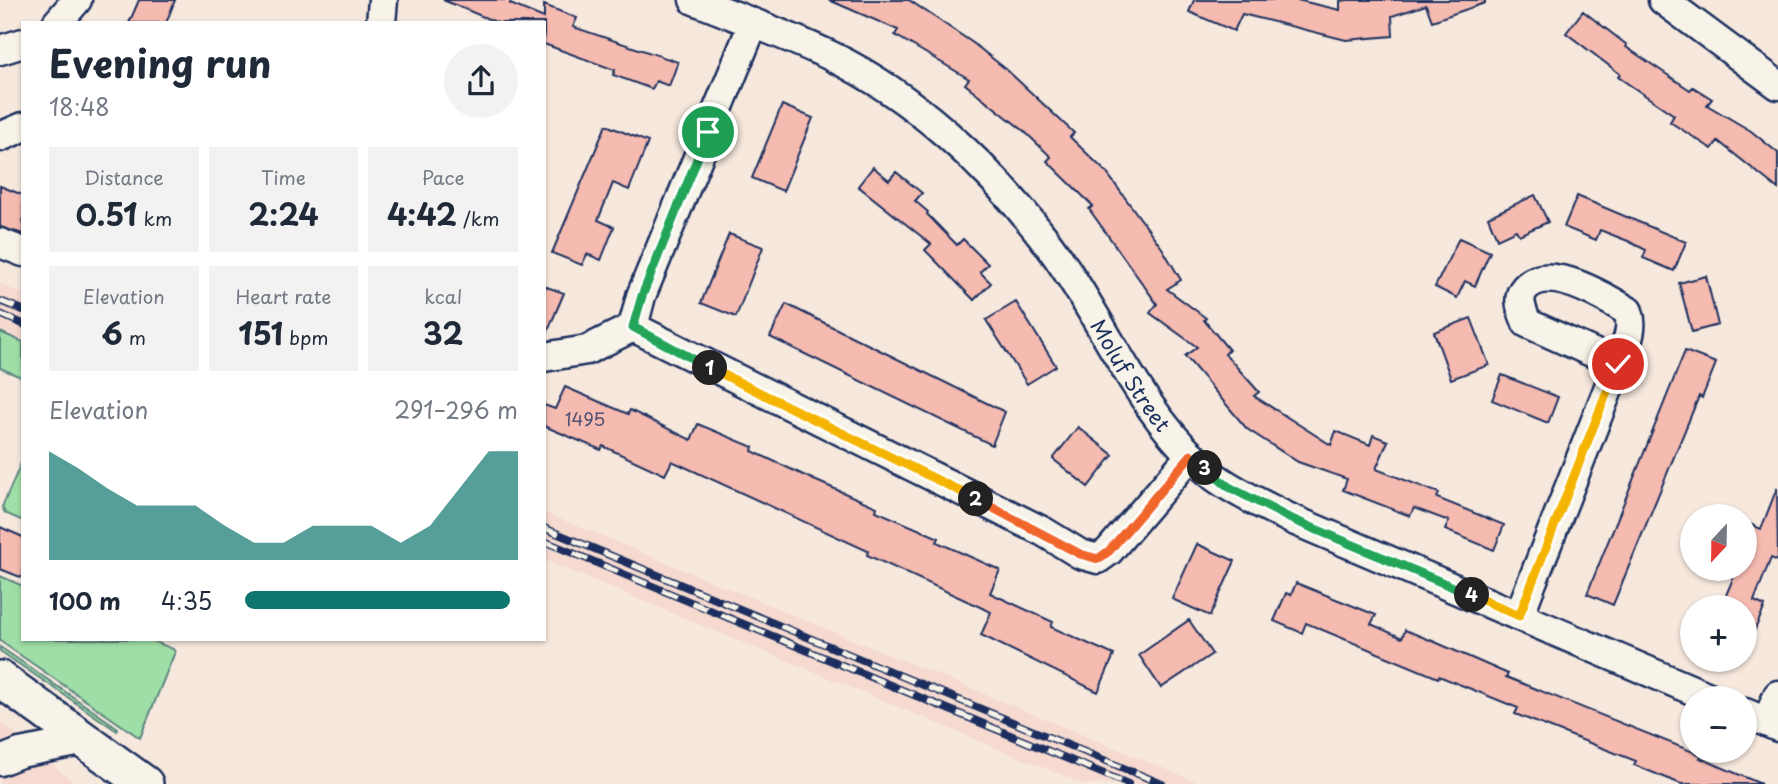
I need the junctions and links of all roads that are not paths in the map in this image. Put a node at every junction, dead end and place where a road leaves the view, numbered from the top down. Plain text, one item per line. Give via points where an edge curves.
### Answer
1 (77, 0) edge
2 (383, 0) edge
3 (694, 0) edge
4 (1663, 0) edge
5 (59, 21) edge
6 (381, 21) edge
7 (753, 23) junction
8 (1778, 85) edge
9 (21, 128) edge
10 (0, 137) edge
11 (0, 243) edge
12 (21, 251) edge
13 (633, 327) junction
14 (546, 357) edge
15 (1618, 364) dead end
16 (1191, 455) junction
17 (1519, 616) junction
18 (0, 681) edge
19 (1683, 686) edge
20 (1778, 695) edge
21 (1763, 721) edge
22 (87, 740) junction
23 (0, 761) edge
24 (145, 784) edge

1 - 5 street
2 - 6 street
3 - 7 street, Moluf Street
4 - 8 street
7 - 13 street
7 - 16 street, Moluf Street via 832,56 914,107 1003,189 1044,239 1133,380
9 - 10 street
11 - 12 street
13 - 14 street via 587,350
13 - 16 street via 1080,554 1098,559
15 - 17 street
16 - 17 street, Moluf Street via 1229,487 1289,518
17 - 19 street, Moluf Street
18 - 22 main road
20 - 21 street
22 - 23 street
22 - 24 main road

